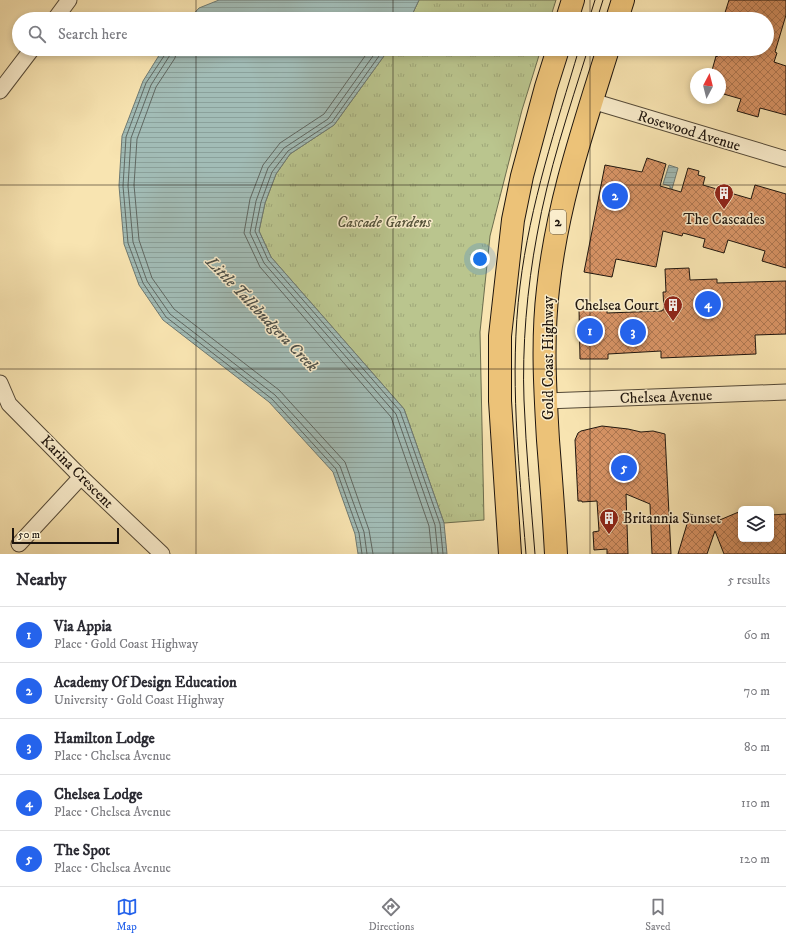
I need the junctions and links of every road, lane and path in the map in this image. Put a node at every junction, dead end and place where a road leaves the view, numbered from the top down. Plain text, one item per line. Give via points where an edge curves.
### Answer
1 (69, 0) edge
2 (573, 0) edge
3 (623, 0) edge
4 (60, 12) edge
5 (569, 12) edge
6 (619, 12) edge
7 (27, 56) edge
8 (556, 56) edge
9 (606, 56) edge
10 (0, 91) edge
11 (592, 101) junction
12 (786, 159) edge
13 (0, 383) edge
14 (786, 392) edge
15 (546, 401) junction
16 (81, 477) junction
17 (19, 544) dead end
18 (162, 554) edge
19 (510, 554) edge
20 (556, 554) edge

1 - 4 street
2 - 5 highway
3 - 6 highway
7 - 10 street
8 - 19 highway via 522,176 513,220 500,336 500,401
9 - 11 highway, Gold Coast Highway / 2
11 - 12 street, Rosewood Avenue
11 - 15 highway, Gold Coast Highway / 2 via 565,190 551,260 545,330
13 - 16 street, Karina Crescent via 9,404
14 - 15 street, Chelsea Avenue
15 - 20 highway, Gold Coast Highway / 2
16 - 17 street
16 - 18 street, Karina Crescent

